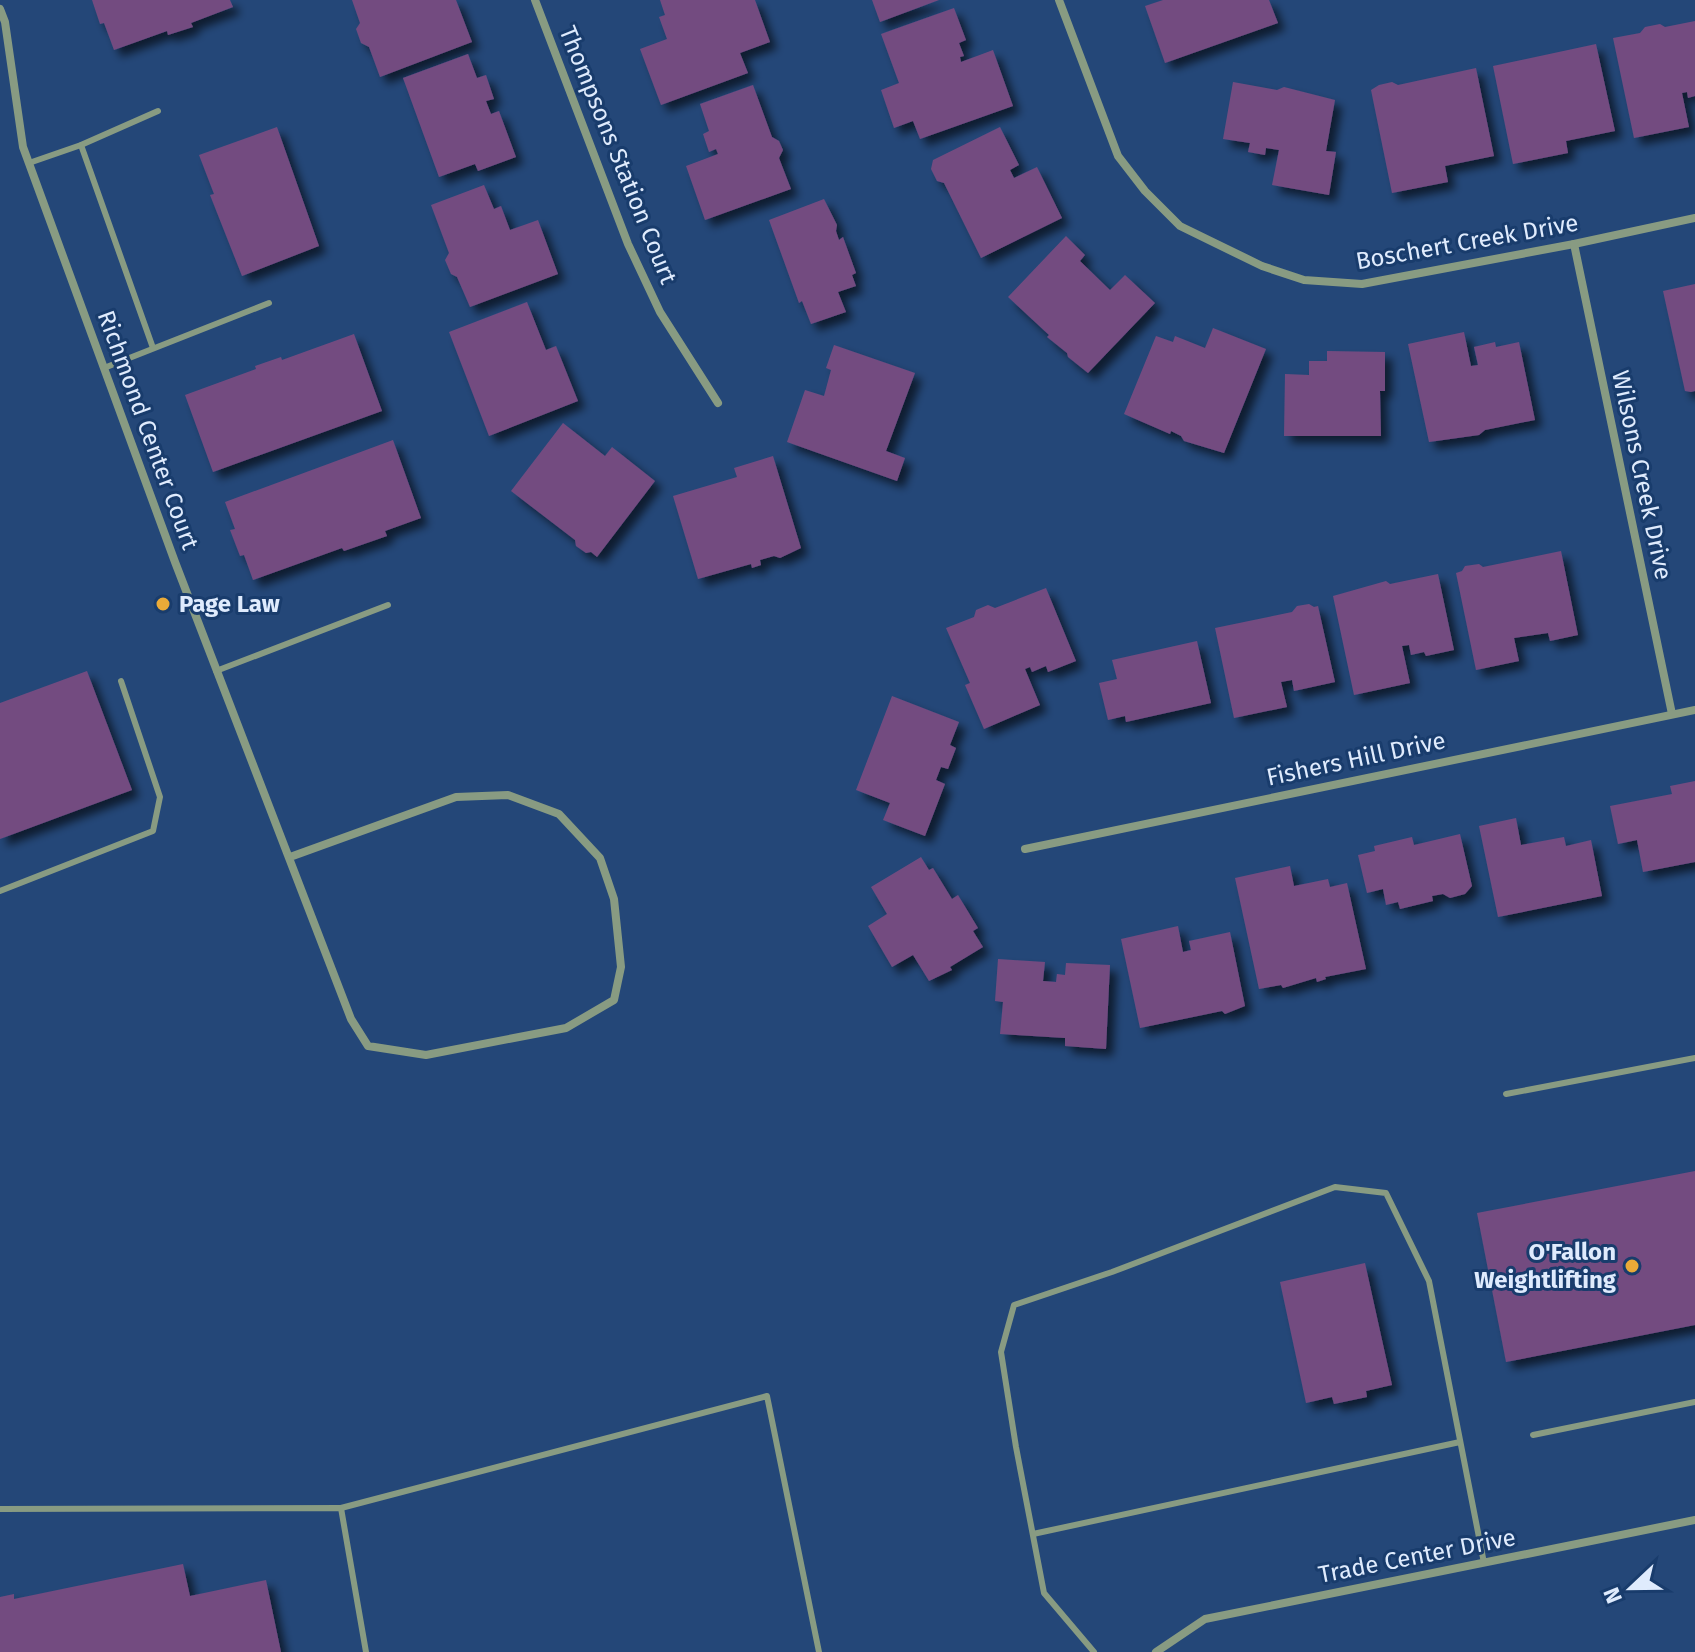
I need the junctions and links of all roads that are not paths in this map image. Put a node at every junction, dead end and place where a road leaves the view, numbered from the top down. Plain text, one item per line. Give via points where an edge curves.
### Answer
1 (535, 0) edge
2 (1059, 0) edge
3 (0, 9) edge
4 (158, 111) dead end
5 (81, 145) junction
6 (29, 163) junction
7 (1695, 218) edge
8 (1574, 244) junction
9 (269, 303) dead end
10 (153, 348) junction
11 (104, 368) junction
12 (718, 403) dead end
13 (388, 605) dead end
14 (216, 671) junction
15 (121, 681) dead end
16 (1695, 710) edge
17 (1672, 714) junction
18 (1025, 849) dead end
19 (290, 857) junction
20 (0, 891) edge
21 (1695, 1058) edge
22 (1506, 1094) dead end
23 (1695, 1402) edge
24 (1533, 1435) dead end
25 (1460, 1442) junction
26 (341, 1508) junction
27 (0, 1509) edge
28 (1695, 1520) edge
29 (1033, 1534) junction
30 (1484, 1563) junction
31 (366, 1652) edge
32 (819, 1652) edge
33 (1094, 1652) edge
34 (1156, 1652) edge

1 - 12 street, Thompsons Station Court via 628,244 660,312
2 - 8 street, Boschert Creek Drive via 1118,156 1180,226 1262,266 1304,280 1362,284
3 - 6 street, Richmond Center Court
4 - 5 lane
5 - 6 lane
5 - 10 lane
6 - 11 street, Richmond Center Court
7 - 8 street, Boschert Creek Drive
8 - 17 street, Wilsons Creek Drive
9 - 10 lane
10 - 11 lane
11 - 14 street, Richmond Center Court
13 - 14 lane
14 - 19 street, Richmond Center Court
15 - 20 lane via 160,797 153,831
16 - 17 street, Fishers Hill Drive
17 - 18 street, Fishers Hill Drive
19 - 19 street, Richmond Center Court via 351,1019 368,1046 426,1055 566,1028 614,1000 621,967 614,899 600,858 559,814 508,795 456,797
21 - 22 lane
23 - 24 lane
25 - 29 lane
25 - 29 lane via 1429,1281 1386,1193 1335,1187 1014,1305 1001,1352
25 - 30 lane
26 - 27 lane
26 - 31 lane
26 - 32 lane via 767,1396
28 - 30 street, Trade Center Drive
29 - 33 lane via 1044,1593
30 - 34 street, Trade Center Drive via 1205,1619

